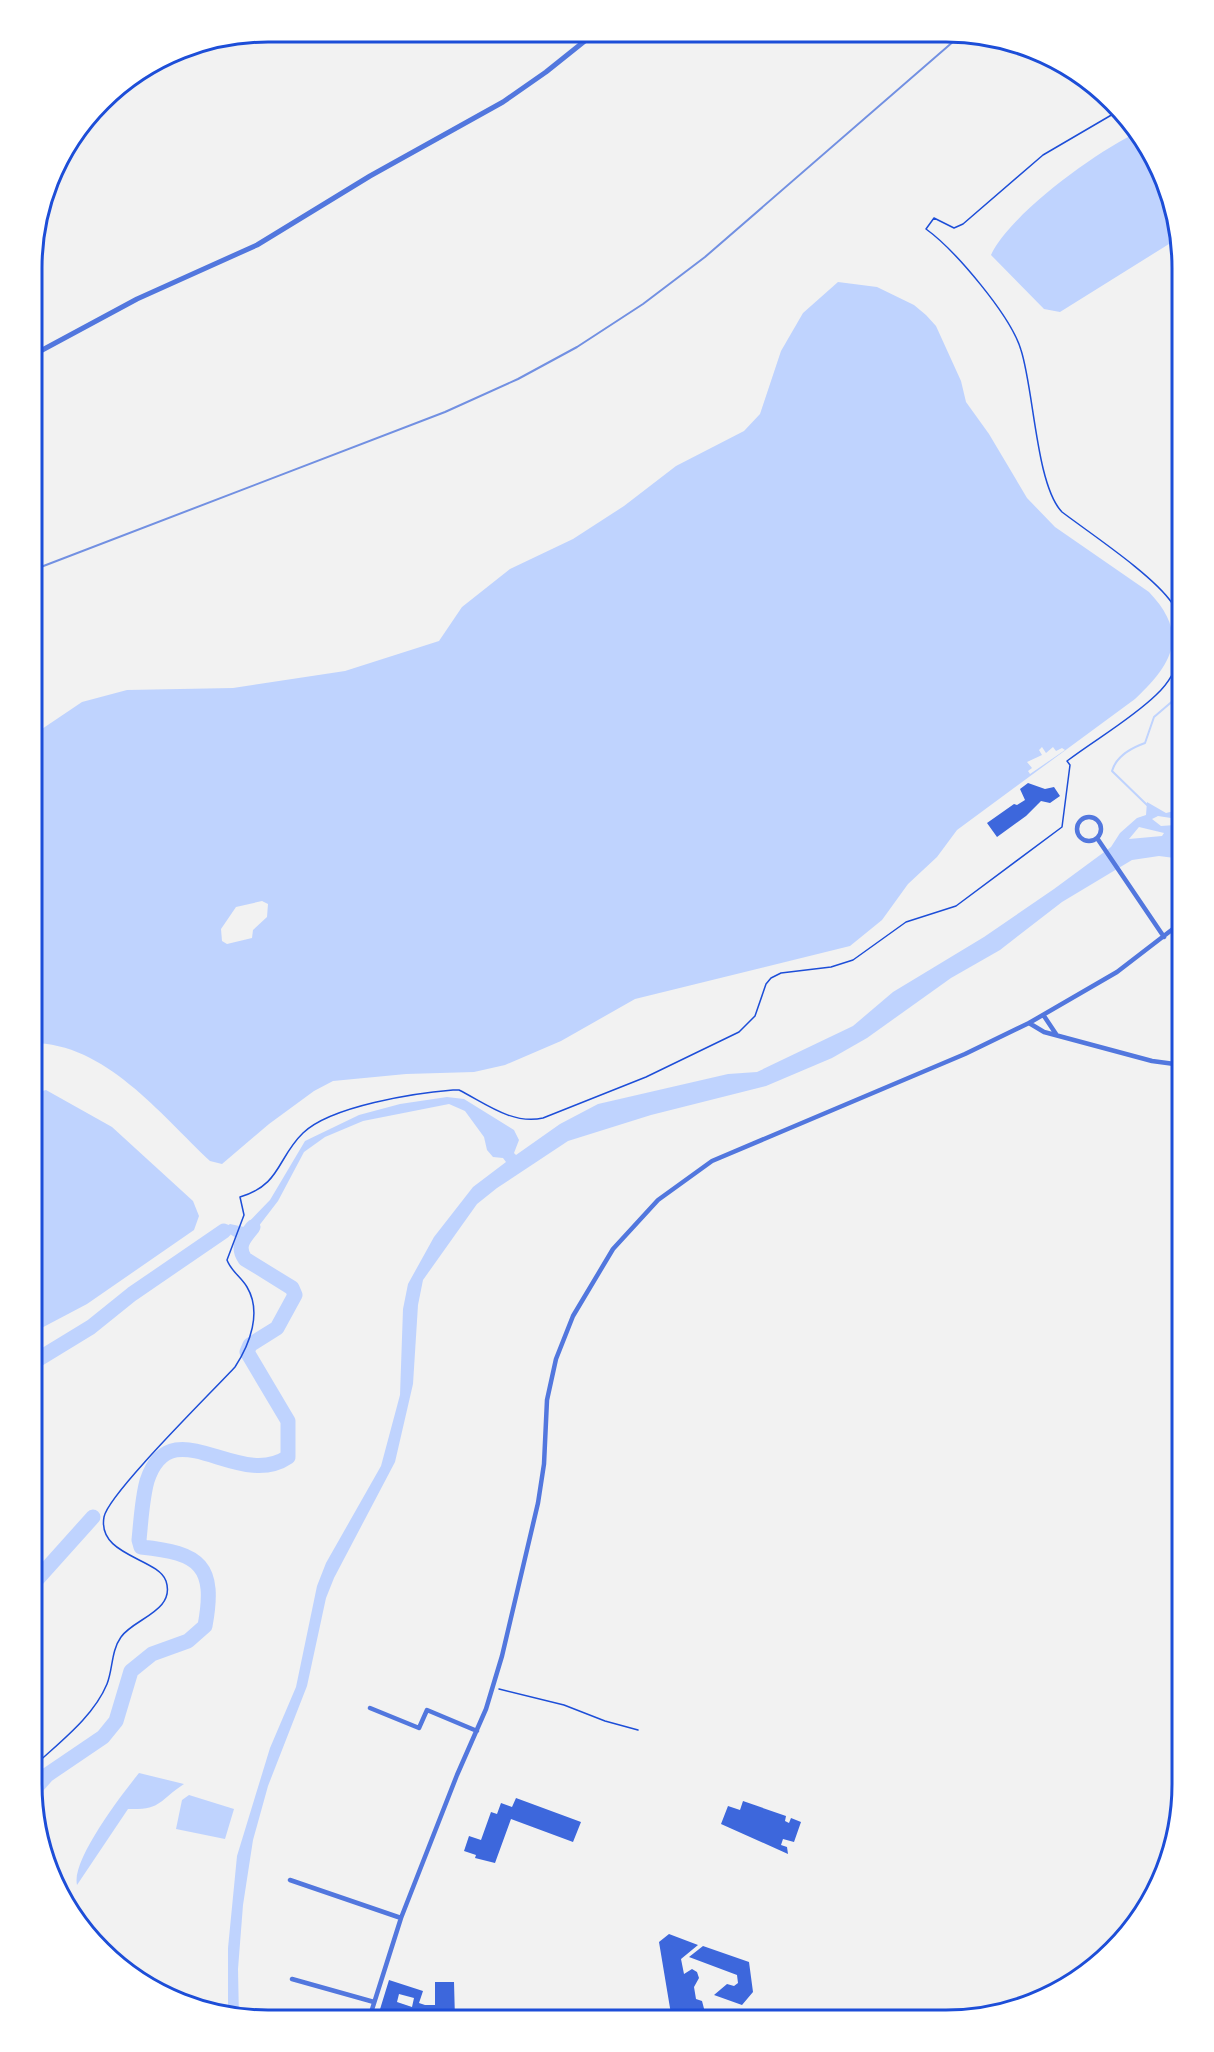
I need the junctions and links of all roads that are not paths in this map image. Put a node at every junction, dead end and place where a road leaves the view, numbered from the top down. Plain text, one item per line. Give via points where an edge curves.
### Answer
1 (584, 42) edge
2 (42, 350) edge
3 (1097, 838) junction
4 (1172, 930) edge
5 (1164, 937) junction
6 (1044, 1016) junction
7 (1029, 1023) junction
8 (1056, 1034) junction
9 (1172, 1064) edge
10 (370, 1707) dead end
11 (477, 1731) junction
12 (290, 1880) dead end
13 (401, 1918) junction
14 (292, 1978) dead end
15 (374, 2002) junction
16 (372, 2010) edge

1 - 2 street via 503,102 364,179 257,245 137,299
3 - 3 street via 1101,830 1097,820 1089,817 1080,821 1077,830 1081,838
3 - 5 street
4 - 5 street
5 - 6 street via 1117,972
6 - 7 street
6 - 8 street
7 - 8 street via 1038,1030
7 - 11 street via 712,1161 658,1200 619,1241 573,1316 553,1369 536,1513 505,1648
8 - 9 street
10 - 11 street via 419,1728 427,1710
11 - 13 street
12 - 13 street
13 - 15 street
14 - 15 street
15 - 16 street

